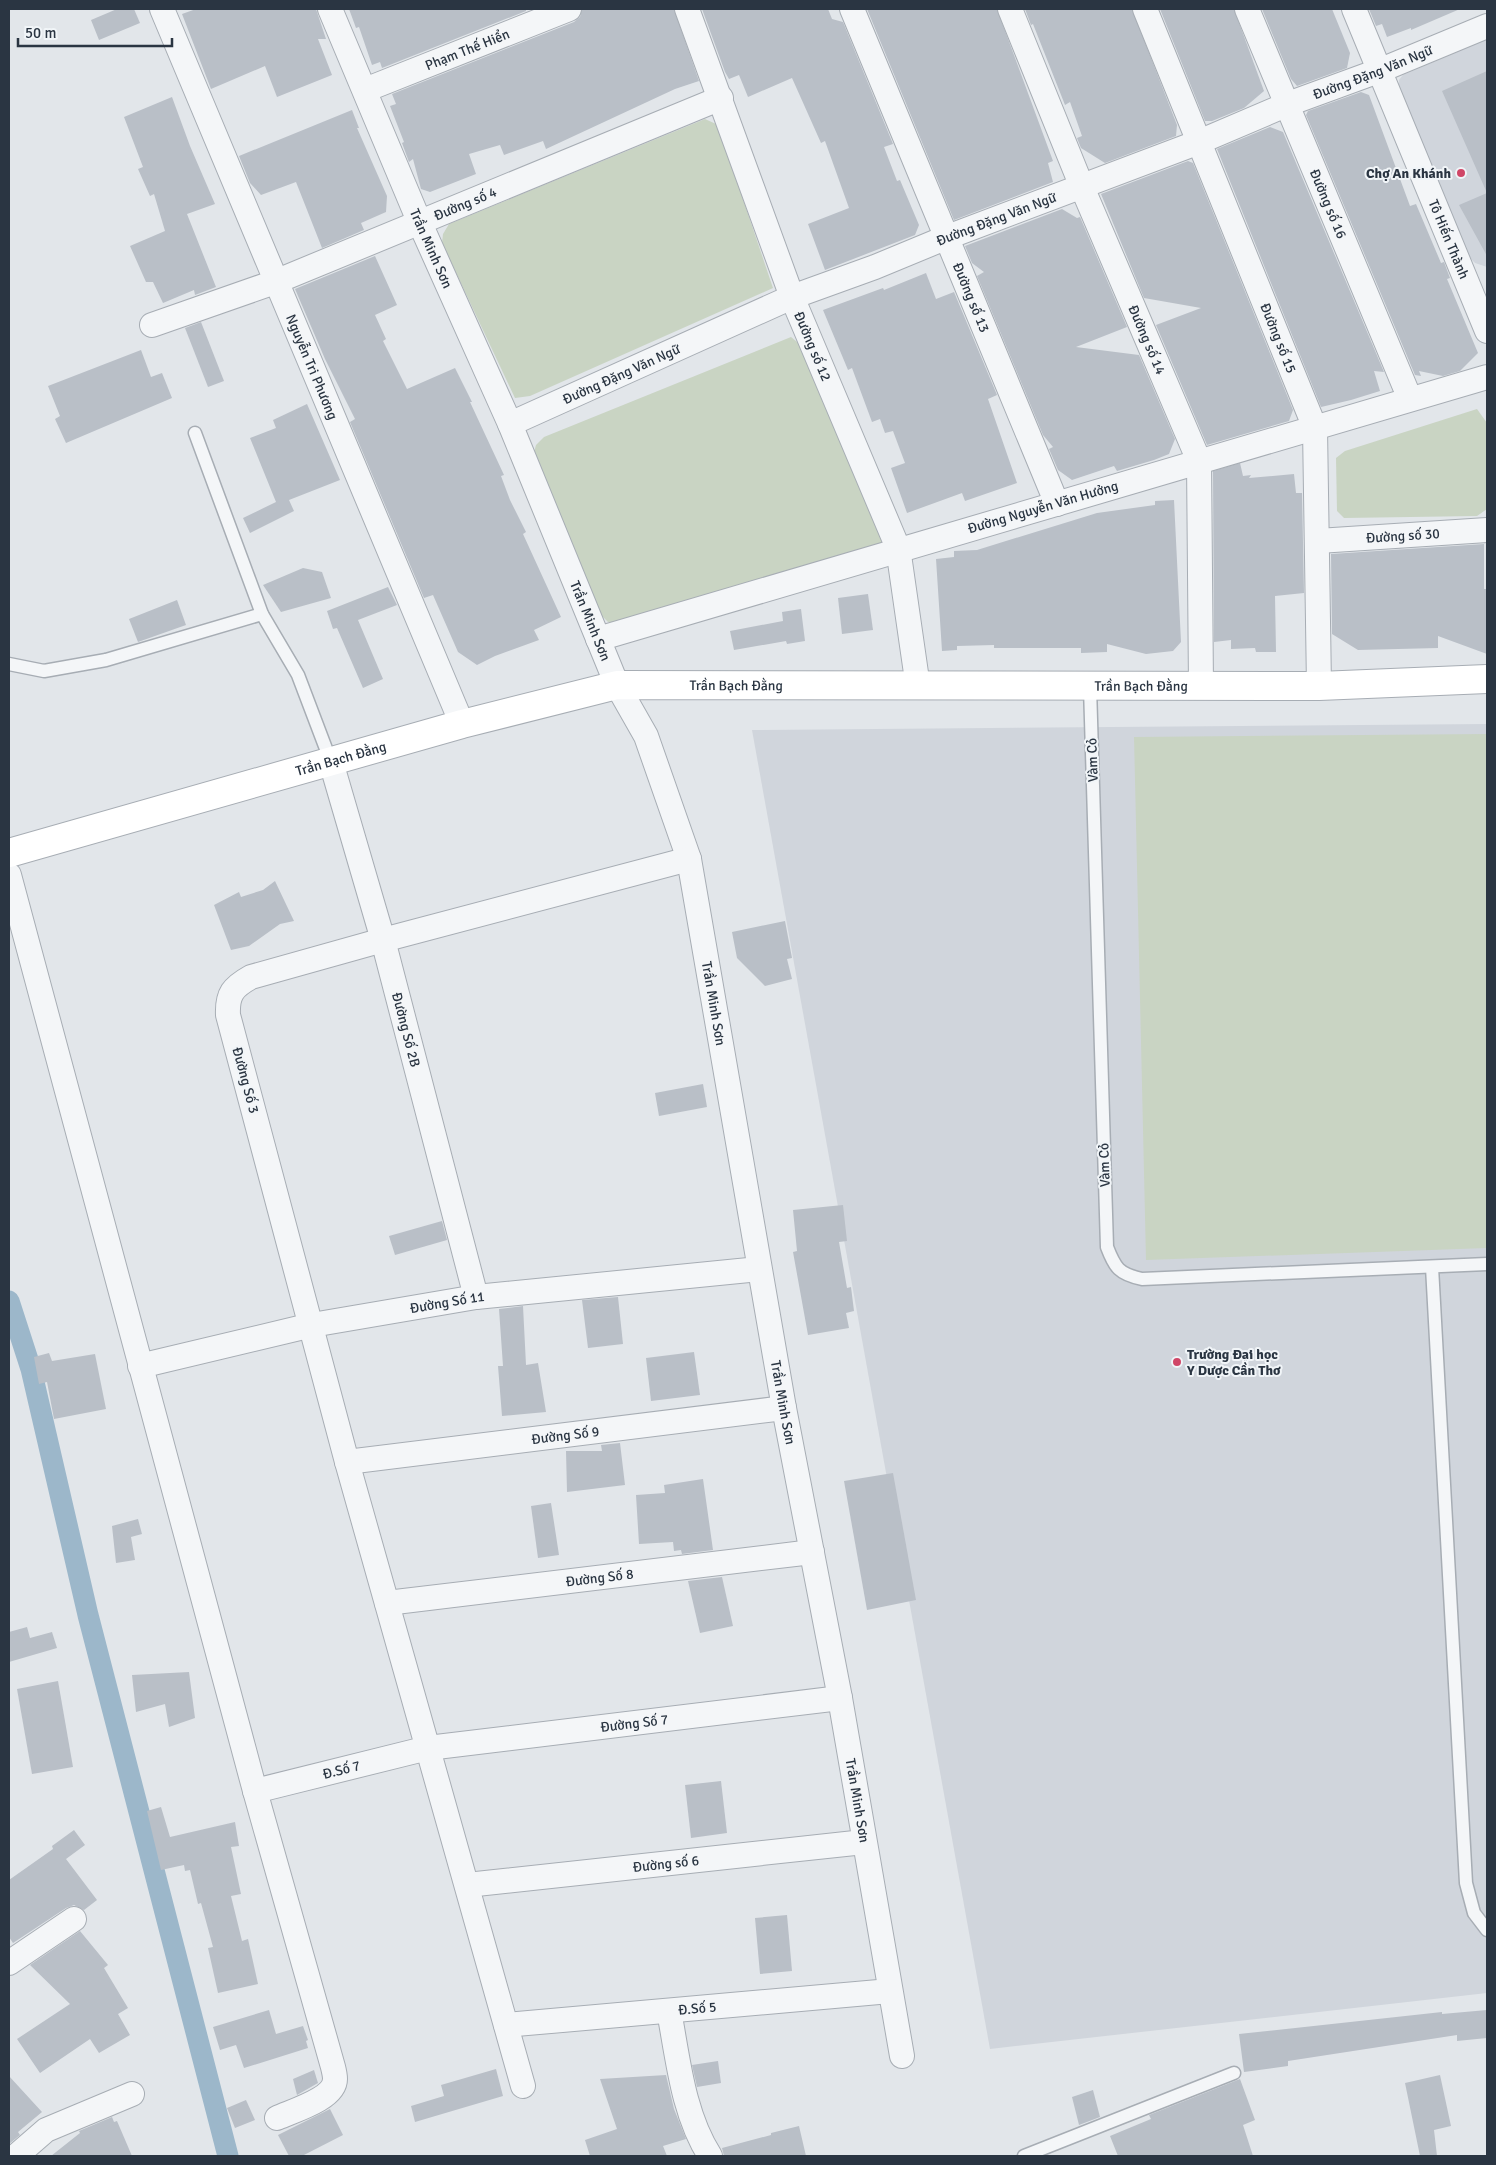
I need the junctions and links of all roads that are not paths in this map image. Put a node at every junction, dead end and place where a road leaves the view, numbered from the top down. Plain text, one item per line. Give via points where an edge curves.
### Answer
1 (162, 9) edge
2 (330, 9) edge
3 (569, 9) edge
4 (687, 9) edge
5 (852, 9) edge
6 (1010, 9) edge
7 (1145, 9) edge
8 (1247, 9) edge
9 (1354, 9) edge
10 (1487, 26) edge
11 (1380, 70) junction
12 (365, 90) junction
13 (721, 98) junction
14 (1288, 104) junction
15 (1199, 142) junction
16 (1082, 187) junction
17 (419, 221) junction
18 (945, 238) junction
19 (1477, 279) edge
20 (275, 282) junction
21 (792, 297) junction
22 (152, 325) dead end
23 (1487, 331) edge
24 (1487, 377) edge
25 (1410, 400) junction
26 (510, 424) junction
27 (1315, 428) junction
28 (195, 433) dead end
29 (1199, 461) junction
30 (1057, 504) junction
31 (1487, 530) edge
32 (1318, 541) junction
33 (898, 548) junction
34 (262, 614) junction
35 (598, 639) junction
36 (9, 664) edge
37 (1487, 679) edge
38 (617, 685) junction
39 (1090, 686) junction
40 (1201, 686) junction
41 (1319, 686) junction
42 (918, 687) junction
43 (462, 724) junction
44 (330, 762) junction
45 (9, 853) edge
46 (689, 859) junction
47 (9, 875) edge
48 (383, 940) junction
49 (1487, 1264) edge
50 (1432, 1267) junction
51 (759, 1270) junction
52 (476, 1297) junction
53 (312, 1325) junction
54 (140, 1366) junction
55 (784, 1408) junction
56 (347, 1462) junction
57 (812, 1552) junction
58 (387, 1603) junction
59 (840, 1698) junction
60 (428, 1748) junction
61 (255, 1791) junction
62 (864, 1842) junction
63 (467, 1885) junction
64 (74, 1919) dead end
65 (1487, 1930) edge
66 (9, 1963) edge
67 (890, 1991) junction
68 (669, 2011) junction
69 (506, 2024) junction
70 (902, 2056) dead end
71 (1234, 2073) dead end
72 (523, 2086) dead end
73 (132, 2094) dead end
74 (277, 2118) dead end
75 (16, 2156) edge
76 (710, 2156) edge
77 (1024, 2156) edge

1 - 20 street, Nguyễn Tri Phương
2 - 12 street, Trần Minh Sơn
3 - 12 street, Phạm Thế Hiển
4 - 13 street, Đường số 12
5 - 18 street, Đường số 13
6 - 16 street, Đường số 14
7 - 15 street, Đường số 15
8 - 14 street, Đường số 16
9 - 11 street, Tô Hiến Thành
10 - 11 street, Đường Đặng Văn Ngữ
11 - 14 street, Đường Đặng Văn Ngữ
11 - 19 street, Tô Hiến Thành
12 - 17 street, Trần Minh Sơn
13 - 17 street, Đường số 4
13 - 21 street, Đường số 12
14 - 15 street, Đường Đặng Văn Ngữ
14 - 25 street, Đường số 16
15 - 16 street, Đường Đặng Văn Ngữ
15 - 27 street, Đường số 15
16 - 18 street, Đường Đặng Văn Ngữ
16 - 29 street, Đường số 14
17 - 20 street, Đường số 4
17 - 26 street, Trần Minh Sơn
18 - 21 street, Đường Đặng Văn Ngữ
18 - 30 street, Đường số 13
19 - 23 street, Tô Hiến Thành
20 - 22 street, Đường số 4
20 - 43 street, Nguyễn Tri Phương
21 - 26 street, Đường Đặng Văn Ngữ
21 - 33 street, Đường số 12
24 - 25 street, Đường Nguyễn Văn Hưởng
25 - 27 street, Đường Nguyễn Văn Hưởng
26 - 35 street, Trần Minh Sơn
27 - 29 street, Đường Nguyễn Văn Hưởng
27 - 32 street, Đường số 15
28 - 34 lane
29 - 30 street, Đường Nguyễn Văn Hưởng
29 - 40 street, Đường số 14
30 - 33 street, Đường Nguyễn Văn Hưởng
31 - 32 street, Đường số 30
32 - 41 street, Đường số 15
33 - 35 street, Đường Nguyễn Văn Hưởng
33 - 42 street, Đường số 12
34 - 36 lane via 106,660 44,671
34 - 44 lane via 298,675
35 - 38 street, Trần Minh Sơn
37 - 41 street, Trần Bạch Đằng
38 - 42 street, Trần Bạch Đằng
38 - 43 street, Trần Bạch Đằng
38 - 46 street, Trần Minh Sơn via 646,736
39 - 40 street, Trần Bạch Đằng
39 - 42 street, Trần Bạch Đằng
39 - 50 lane, Vàm Cỏ via 1107,1247 1112,1261 1125,1275 1142,1279
40 - 41 street, Trần Bạch Đằng
43 - 44 street, Trần Bạch Đằng
44 - 45 street, Trần Bạch Đằng
44 - 48 street, Đường Số 2B
46 - 48 street, Đường Số 3
46 - 51 street, Trần Minh Sơn
47 - 54 street
48 - 52 street, Đường Số 2B
48 - 53 street, Đường Số 3 via 251,977 240,983 227,1002
49 - 50 lane, Vàm Cỏ
50 - 65 lane via 1466,1882 1474,1914
51 - 52 street, Đường Số 11
51 - 55 street, Trần Minh Sơn
52 - 53 street, Đường Số 11
53 - 54 street, Đường Số 11
53 - 56 street, Đường Số 3
54 - 61 street
55 - 56 street, Đường Số 9
55 - 57 street, Trần Minh Sơn
56 - 58 street, Đường Số 3
57 - 58 street, Đường Số 8
57 - 59 street, Trần Minh Sơn
58 - 60 street, Đường Số 3
59 - 60 street, Đường Số 7
59 - 62 street, Trần Minh Sơn
60 - 61 street, Đ.Số 7
60 - 63 street, Đường Số 3
61 - 74 street via 335,2081 322,2099
62 - 63 street, Đường số 6
62 - 67 street, Trần Minh Sơn
63 - 69 street, Đường Số 3
64 - 66 street
67 - 68 street, Đ.Số 5
67 - 70 street, Trần Minh Sơn
68 - 69 street, Đ.Số 5
68 - 76 street via 697,2135
69 - 72 street, Đường Số 3
71 - 77 lane
73 - 75 street via 46,2130

